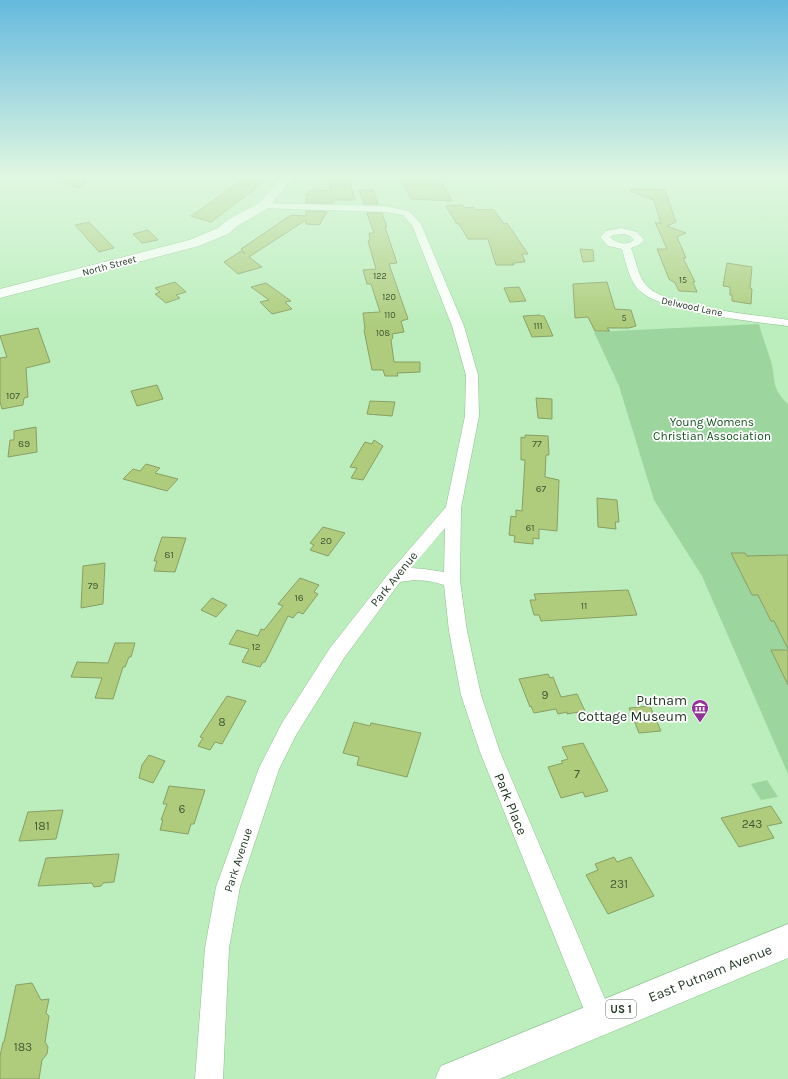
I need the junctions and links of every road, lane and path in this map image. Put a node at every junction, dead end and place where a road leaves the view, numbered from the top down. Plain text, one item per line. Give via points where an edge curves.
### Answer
1 (230, 225) edge
2 (417, 225) edge
3 (626, 247) dead end
4 (0, 294) edge
5 (788, 323) edge
6 (453, 508) junction
7 (395, 577) junction
8 (452, 581) junction
9 (788, 941) edge
10 (600, 1018) junction
11 (209, 1079) edge
12 (454, 1079) edge

1 - 4 main road, North Street via 223,231 194,243
2 - 6 street, Park Avenue via 458,326 472,375 472,416
3 - 5 street, Delwood Lane via 643,290 656,298 705,310
6 - 7 street, Park Avenue
6 - 8 street, Park Place
7 - 8 street via 412,573
7 - 11 street, Park Avenue via 317,683 289,728 269,768 225,900 217,948
8 - 10 street, Park Place via 458,631 471,695 490,752
9 - 10 main road, East Putnam Avenue / US 1
10 - 12 main road, East Putnam Avenue / US 1

